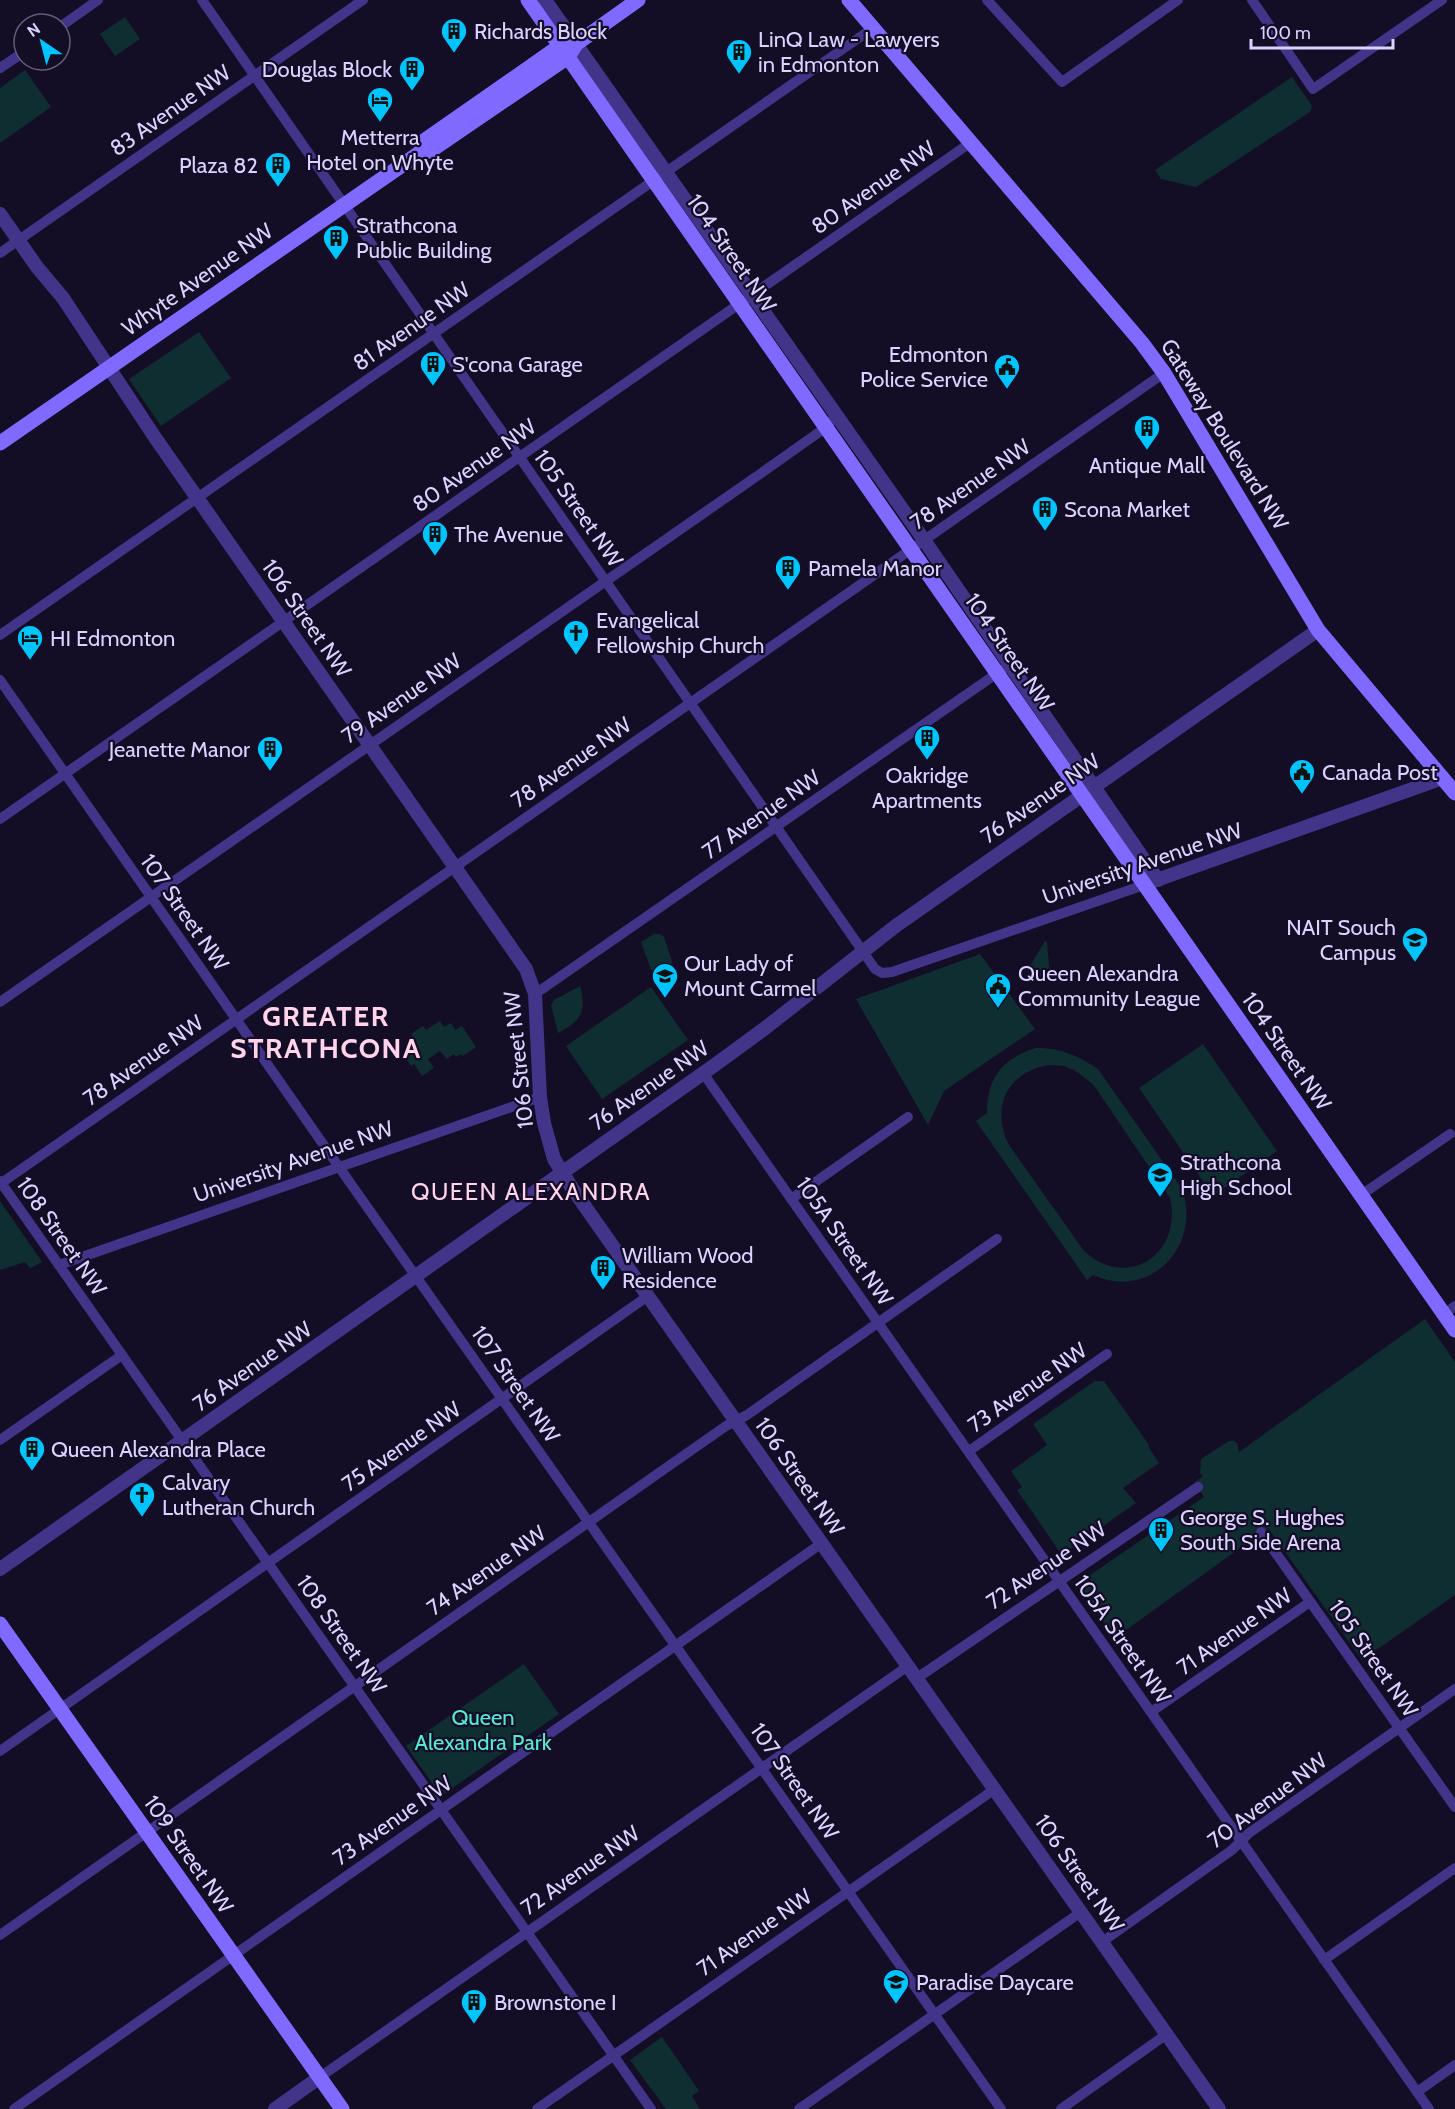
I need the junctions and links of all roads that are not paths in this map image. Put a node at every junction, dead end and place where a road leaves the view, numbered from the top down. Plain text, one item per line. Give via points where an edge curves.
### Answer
1 (98, 0) edge
2 (202, 0) edge
3 (363, 0) edge
4 (528, 0) edge
5 (544, 0) edge
6 (638, 0) edge
7 (849, 0) edge
8 (987, 0) edge
9 (1178, 0) edge
10 (1252, 0) edge
11 (1442, 0) edge
12 (72, 18) edge
13 (873, 28) junction
14 (568, 49) junction
15 (254, 75) junction
16 (970, 143) junction
17 (660, 177) junction
18 (344, 205) junction
19 (0, 214) edge
20 (18, 240) junction
21 (0, 253) edge
22 (745, 300) junction
23 (434, 334) junction
24 (109, 368) junction
25 (1164, 372) junction
26 (836, 416) junction
27 (825, 428) junction
28 (0, 443) edge
29 (519, 457) junction
30 (197, 498) junction
31 (924, 540) junction
32 (911, 550) junction
33 (605, 580) junction
34 (284, 621) junction
35 (1318, 630) junction
36 (0, 635) edge
37 (1004, 669) junction
38 (0, 680) edge
39 (690, 703) junction
40 (369, 744) junction
41 (65, 774) junction
42 (1443, 778) junction
43 (1088, 790) junction
44 (1455, 793) edge
45 (0, 819) edge
46 (776, 827) junction
47 (454, 867) junction
48 (1151, 882) junction
49 (151, 897) junction
50 (862, 950) junction
51 (536, 994) junction
52 (0, 1002) edge
53 (236, 1019) junction
54 (703, 1073) junction
55 (540, 1097) junction
56 (908, 1118) dead end
57 (1450, 1134) dead end
58 (339, 1167) junction
59 (562, 1172) junction
60 (0, 1182) edge
61 (1361, 1195) junction
62 (791, 1199) junction
63 (997, 1239) dead end
64 (59, 1265) junction
65 (416, 1277) junction
66 (648, 1296) junction
67 (1450, 1310) edge
68 (879, 1322) junction
69 (1455, 1329) edge
70 (1107, 1354) dead end
71 (122, 1355) junction
72 (502, 1399) junction
73 (736, 1420) junction
74 (0, 1440) edge
75 (182, 1441) junction
76 (969, 1451) junction
77 (1198, 1487) dead end
78 (589, 1522) junction
79 (1261, 1532) dead end
80 (822, 1543) junction
81 (268, 1563) junction
82 (0, 1569) edge
83 (1060, 1581) junction
84 (1310, 1602) junction
85 (0, 1624) edge
86 (676, 1646) junction
87 (908, 1666) junction
88 (917, 1678) junction
89 (355, 1686) junction
90 (1455, 1689) edge
91 (60, 1709) junction
92 (1151, 1712) junction
93 (1399, 1729) junction
94 (0, 1751) edge
95 (762, 1768) junction
96 (995, 1789) junction
97 (1455, 1807) edge
98 (441, 1809) junction
99 (146, 1833) junction
100 (1241, 1841) junction
101 (1455, 1869) edge
102 (848, 1890) junction
103 (1081, 1912) junction
104 (527, 1932) junction
105 (0, 1935) edge
106 (1102, 1942) junction
107 (233, 1955) junction
108 (1324, 1960) junction
109 (934, 2014) junction
110 (1167, 2034) junction
111 (613, 2055) junction
112 (1455, 2065) edge
113 (320, 2078) junction
114 (1417, 2092) junction
115 (14, 2109) edge
116 (275, 2109) edge
117 (342, 2109) edge
118 (537, 2109) edge
119 (651, 2109) edge
120 (799, 2109) edge
121 (1001, 2109) edge
122 (1060, 2109) edge
123 (1219, 2109) edge
124 (1429, 2109) edge

1 - 12 street
2 - 15 street, 105 Street NW
3 - 15 street, 83 Avenue NW
4 - 14 main road, 104 Street NW
5 - 14 street, 104 Street NW
6 - 14 main road, Whyte Avenue NW
7 - 13 main road, Gateway Boulevard NW
8 - 9 street via 1062,82
10 - 11 street via 1313,89
13 - 16 main road, Gateway Boulevard NW
13 - 17 street, 81 Avenue NW
14 - 17 main road, 104 Street NW
14 - 18 main road, Whyte Avenue NW via 424,141 420,152
15 - 18 street, 105 Street NW
15 - 20 street, 83 Avenue NW
16 - 22 street, 80 Avenue NW
16 - 25 main road, Gateway Boulevard NW
17 - 22 main road, 104 Street NW
17 - 23 street, 81 Avenue NW
18 - 23 street, 105 Street NW
18 - 24 main road, Whyte Avenue NW
19 - 20 street, 106 Street NW
20 - 21 street, 83 Avenue NW
20 - 24 street, 106 Street NW via 63,298
22 - 26 street, 104 Street NW
22 - 27 main road, 104 Street NW
22 - 29 street, 80 Avenue NW
23 - 29 street, 105 Street NW
23 - 30 street, 81 Avenue NW
24 - 28 main road, Whyte Avenue NW
24 - 30 street, 106 Street NW
25 - 31 street, 78 Avenue NW
25 - 35 main road, Gateway Boulevard NW
26 - 27 street, 79 Avenue NW
26 - 31 street, 104 Street NW
27 - 32 main road, 104 Street NW
27 - 33 street, 79 Avenue NW
29 - 33 street, 105 Street NW
29 - 34 street, 80 Avenue NW
30 - 34 street, 106 Street NW
30 - 36 street, 81 Avenue NW
31 - 32 street, 78 Avenue NW
31 - 37 street, 104 Street NW
32 - 37 main road, 104 Street NW
32 - 39 street, 78 Avenue NW
33 - 39 street, 105 Street NW
33 - 40 street, 79 Avenue NW
34 - 40 street, 106 Street NW
34 - 41 street, 80 Avenue NW
35 - 42 main road, Gateway Boulevard NW
35 - 43 street, 76 Avenue NW
37 - 43 main road, 104 Street NW
37 - 46 street, 77 Avenue NW
38 - 41 street, 107 Street NW
39 - 46 street, 105 Street NW
39 - 47 street, 78 Avenue NW
40 - 47 street, 106 Street NW
40 - 49 street, 79 Avenue NW
41 - 45 street, 80 Avenue NW
41 - 49 street, 107 Street NW
42 - 44 main road, Gateway Boulevard NW
42 - 48 street, University Avenue NW
43 - 48 main road, 104 Street NW
43 - 50 street, 76 Avenue NW
46 - 50 street, 105 Street NW
46 - 51 street, 77 Avenue NW
47 - 51 street, 106 Street NW via 526,969
47 - 53 street, 78 Avenue NW
48 - 50 street, University Avenue NW via 888,973 875,969
48 - 61 main road, 104 Street NW
49 - 52 street, 79 Avenue NW
49 - 53 street, 107 Street NW
50 - 54 street, 76 Avenue NW
51 - 55 street, 106 Street NW
53 - 58 street, 107 Street NW
53 - 60 street, 78 Avenue NW
54 - 59 street, 76 Avenue NW
54 - 62 street, 105A Street NW
55 - 58 street, University Avenue NW
55 - 59 street, 106 Street NW via 554,1159
56 - 62 street
57 - 61 street
58 - 64 street, University Avenue NW
58 - 65 street, 107 Street NW
59 - 65 street, 76 Avenue NW
59 - 66 street, 106 Street NW
60 - 64 street, 108 Street NW
61 - 67 main road, 104 Street NW
62 - 68 street, 105A Street NW
63 - 68 street, 74 Avenue NW
64 - 71 street, 108 Street NW
65 - 72 street, 107 Street NW
65 - 75 street, 76 Avenue NW
66 - 72 street, 75 Avenue NW
66 - 73 street, 106 Street NW
67 - 69 main road, 104 Street NW
68 - 73 street, 74 Avenue NW
68 - 76 street, 105A Street NW
70 - 76 street, 73 Avenue NW
71 - 74 street
71 - 75 street, 108 Street NW
72 - 78 street, 107 Street NW
72 - 81 street, 75 Avenue NW
73 - 78 street, 74 Avenue NW
73 - 80 street, 106 Street NW
75 - 81 street, 108 Street NW
75 - 82 street, 76 Avenue NW
76 - 83 street, 105A Street NW
77 - 83 street, 72 Avenue NW
78 - 86 street, 107 Street NW
78 - 89 street, 74 Avenue NW
79 - 84 street, 105 Street NW
80 - 86 street, 73 Avenue NW
80 - 87 street, 106 Street NW
81 - 89 street, 108 Street NW
81 - 91 street, 75 Avenue NW
83 - 88 street, 72 Avenue NW
83 - 92 street, 105A Street NW
84 - 92 street, 71 Avenue NW
84 - 93 street, 105 Street NW
85 - 91 main road, 109 Street NW
86 - 95 street, 107 Street NW
86 - 98 street, 73 Avenue NW
87 - 88 street, 106 Street NW
87 - 95 street, 72 Avenue NW
88 - 96 street, 106 Street NW
89 - 98 street, 108 Street NW
89 - 99 street, 74 Avenue NW
90 - 93 street, 70 Avenue NW
91 - 94 street, 75 Avenue NW
91 - 99 main road, 109 Street NW
92 - 100 street, 105A Street NW
93 - 97 street, 105 Street NW
93 - 100 street, 70 Avenue NW
95 - 102 street, 107 Street NW
95 - 104 street, 72 Avenue NW
96 - 102 street, 71 Avenue NW
96 - 103 street, 106 Street NW
98 - 104 street, 108 Street NW
98 - 107 street, 73 Avenue NW
99 - 105 street, 74 Avenue NW
99 - 107 main road, 109 Street NW
100 - 106 street, 70 Avenue NW
100 - 108 street, 105A Street NW
101 - 108 street
102 - 109 street, 107 Street NW
102 - 111 street, 71 Avenue NW
103 - 106 street, 106 Street NW
103 - 109 street
104 - 111 street, 108 Street NW
104 - 113 street, 72 Avenue NW
106 - 110 street, 106 Street NW
107 - 113 main road, 109 Street NW
107 - 115 street, 73 Avenue NW
108 - 114 street, 105A Street NW
109 - 120 street
109 - 121 street, 107 Street NW
110 - 122 street
110 - 123 street, 106 Street NW
111 - 118 street, 71 Avenue NW
111 - 119 street, 108 Street NW
112 - 114 street
113 - 116 street, 72 Avenue NW
113 - 117 main road, 109 Street NW
114 - 124 street, 105A Street NW

